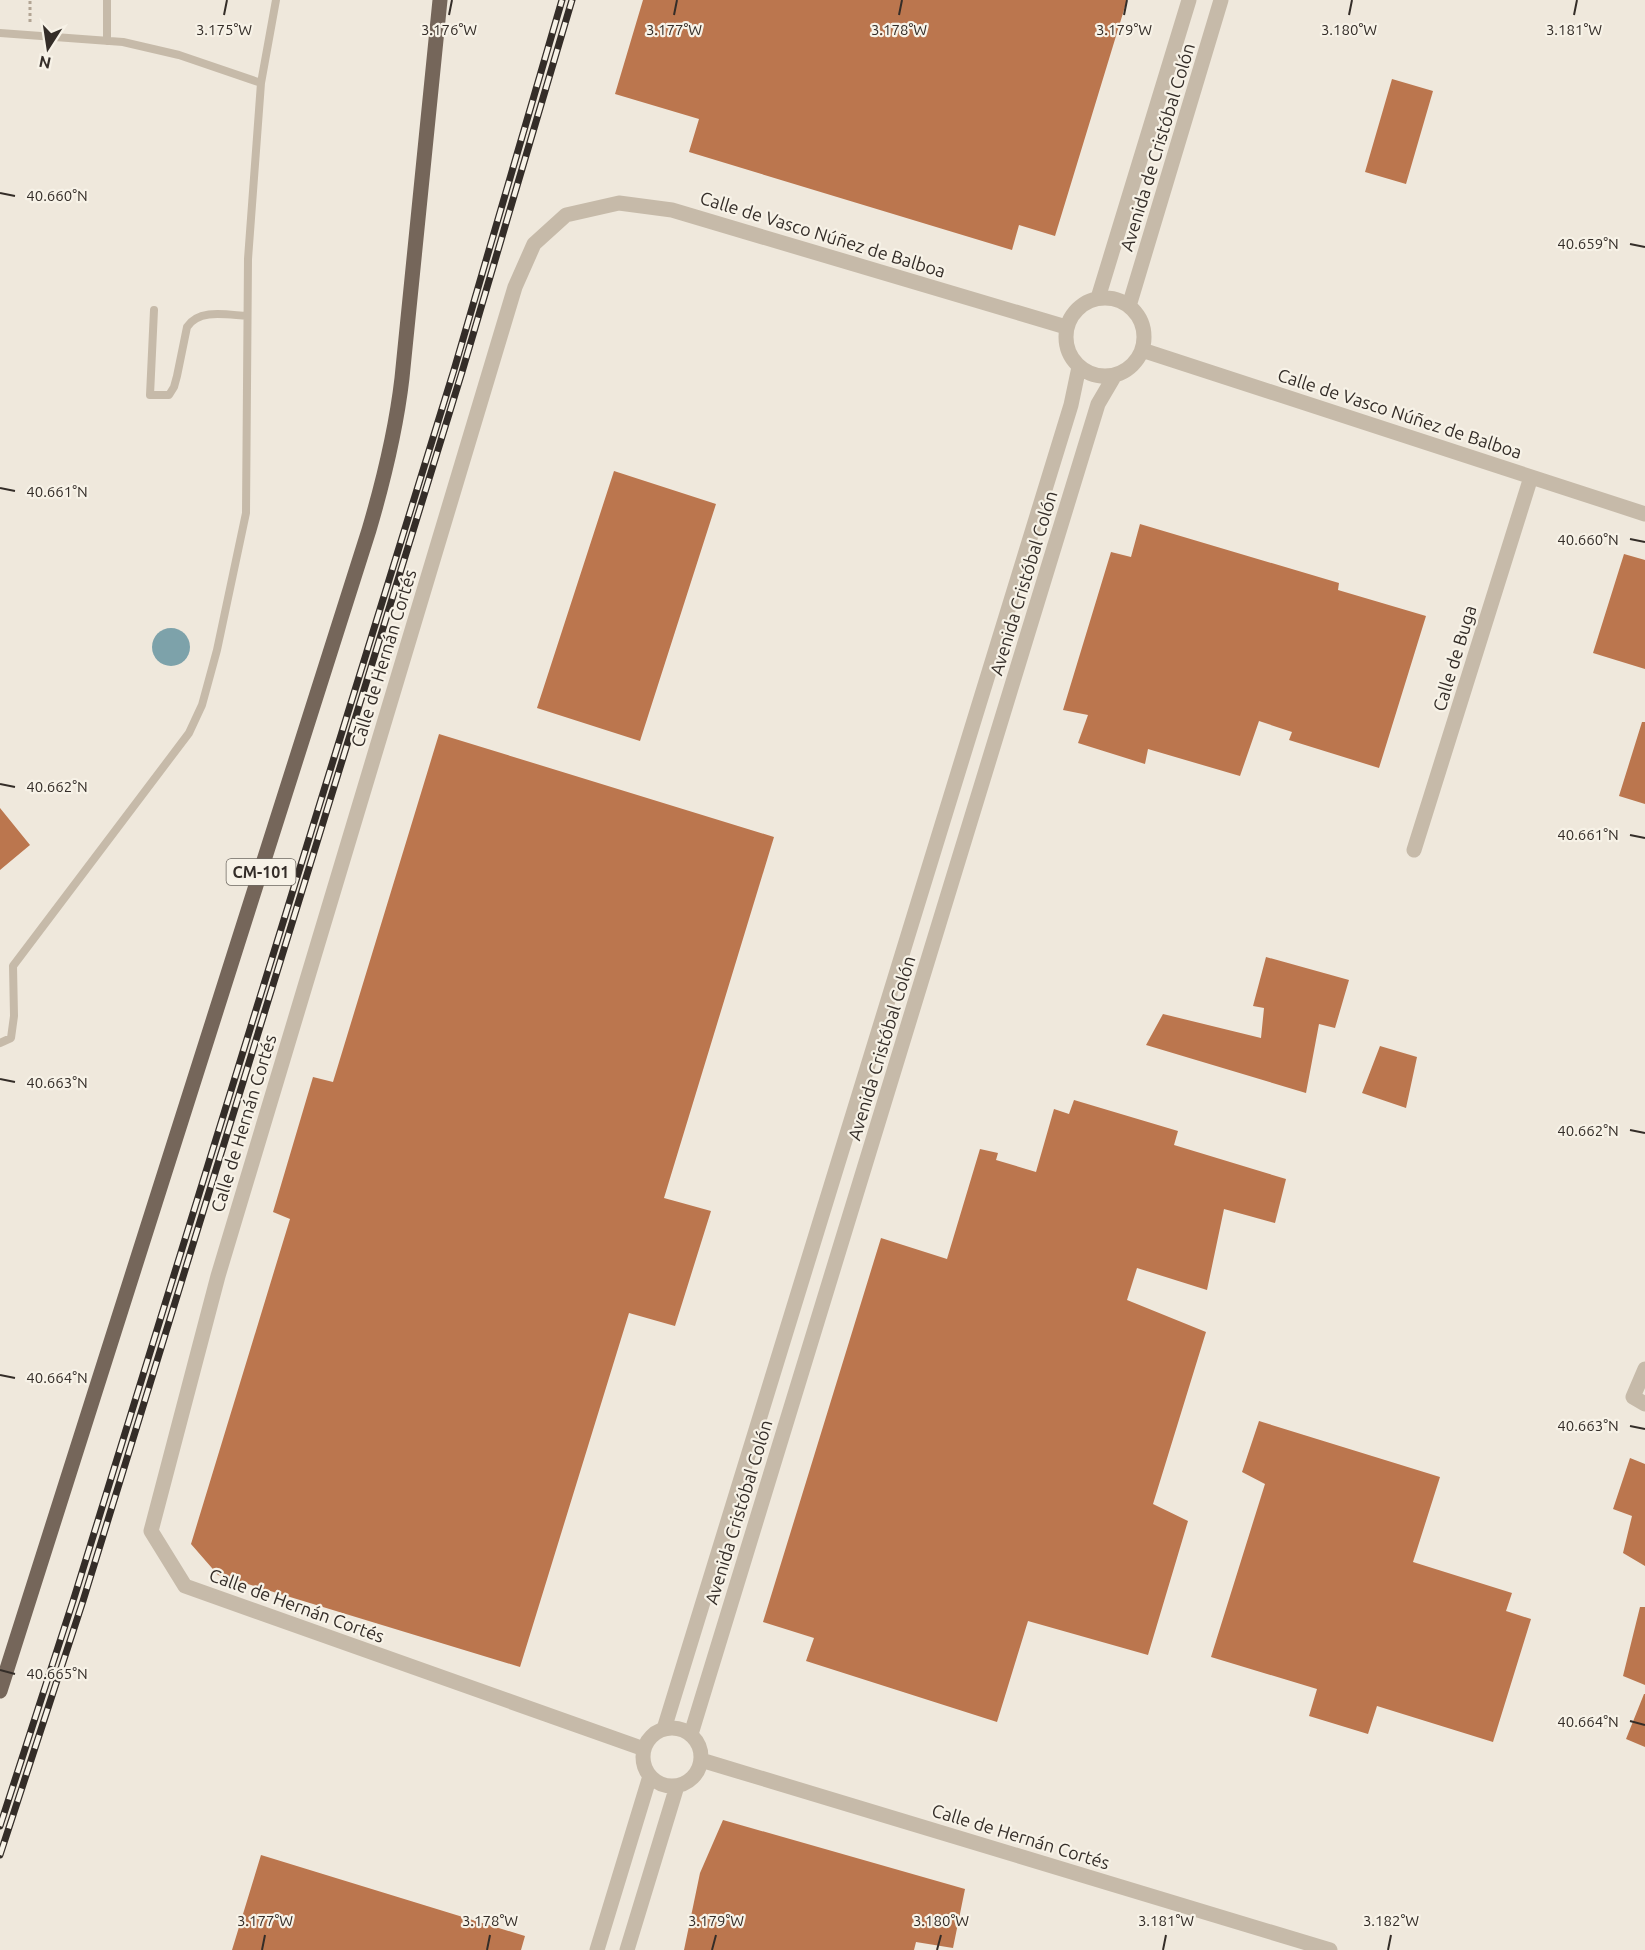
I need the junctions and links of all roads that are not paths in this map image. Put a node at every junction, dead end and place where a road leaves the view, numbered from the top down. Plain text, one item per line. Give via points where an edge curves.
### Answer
1 (107, 0) edge
2 (276, 0) edge
3 (435, 0) edge
4 (440, 0) edge
5 (1190, 0) edge
6 (1221, 0) edge
7 (0, 33) edge
8 (436, 35) junction
9 (107, 41) junction
10 (261, 83) junction
11 (566, 215) joint
12 (1098, 298) junction
13 (1129, 306) junction
14 (154, 310) dead end
15 (247, 316) junction
16 (1066, 327) junction
17 (1142, 350) junction
18 (1079, 367) junction
19 (1115, 375) junction
20 (1532, 477) junction
21 (1645, 514) edge
22 (1414, 850) dead end
23 (0, 1043) edge
24 (1645, 1369) edge
25 (1645, 1404) edge
26 (0, 1691) edge
27 (663, 1729) junction
28 (691, 1734) junction
29 (644, 1749) junction
30 (701, 1760) junction
31 (650, 1776) junction
32 (677, 1786) junction
33 (597, 1950) edge
34 (627, 1950) edge
35 (1330, 1950) edge

1 - 9 lane
2 - 10 lane
3 - 8 lane
4 - 8 main road, CM-101
5 - 12 street, Avenida de Cristóbal Colón
6 - 13 street, Avenida de Cristóbal Colón
7 - 9 lane
8 - 26 main road, CM-101 via 402,378 384,476
9 - 10 lane via 179,55
10 - 15 lane
11 - 16 street, Calle de Vasco Núñez de Balboa via 619,203 672,210
11 - 29 street, Calle de Hernán Cortés via 534,244 515,287 218,1276 151,1531 185,1586
12 - 13 street via 1119,300
12 - 16 street via 1078,308
13 - 17 street via 1143,326
14 - 15 lane via 150,395 169,395 174,387 186,327 191,320 215,314
15 - 23 lane via 246,513 202,705 189,733 13,966 11,1038
16 - 18 street via 1067,349
17 - 19 street via 1136,362
17 - 20 street, Calle de Vasco Núñez de Balboa
18 - 19 street via 1090,374
18 - 27 street, Avenida Cristóbal Colón via 1068,417
19 - 28 street, Avenida Cristóbal Colón via 1098,404
20 - 21 street, Calle de Vasco Núñez de Balboa
20 - 22 street, Calle de Buga
24 - 25 street via 1633,1397
27 - 28 street
27 - 29 street via 648,1740
28 - 30 street via 701,1750
29 - 31 street
30 - 32 street via 693,1778
30 - 35 street, Calle de Hernán Cortés
31 - 32 street
31 - 33 street
32 - 34 street

